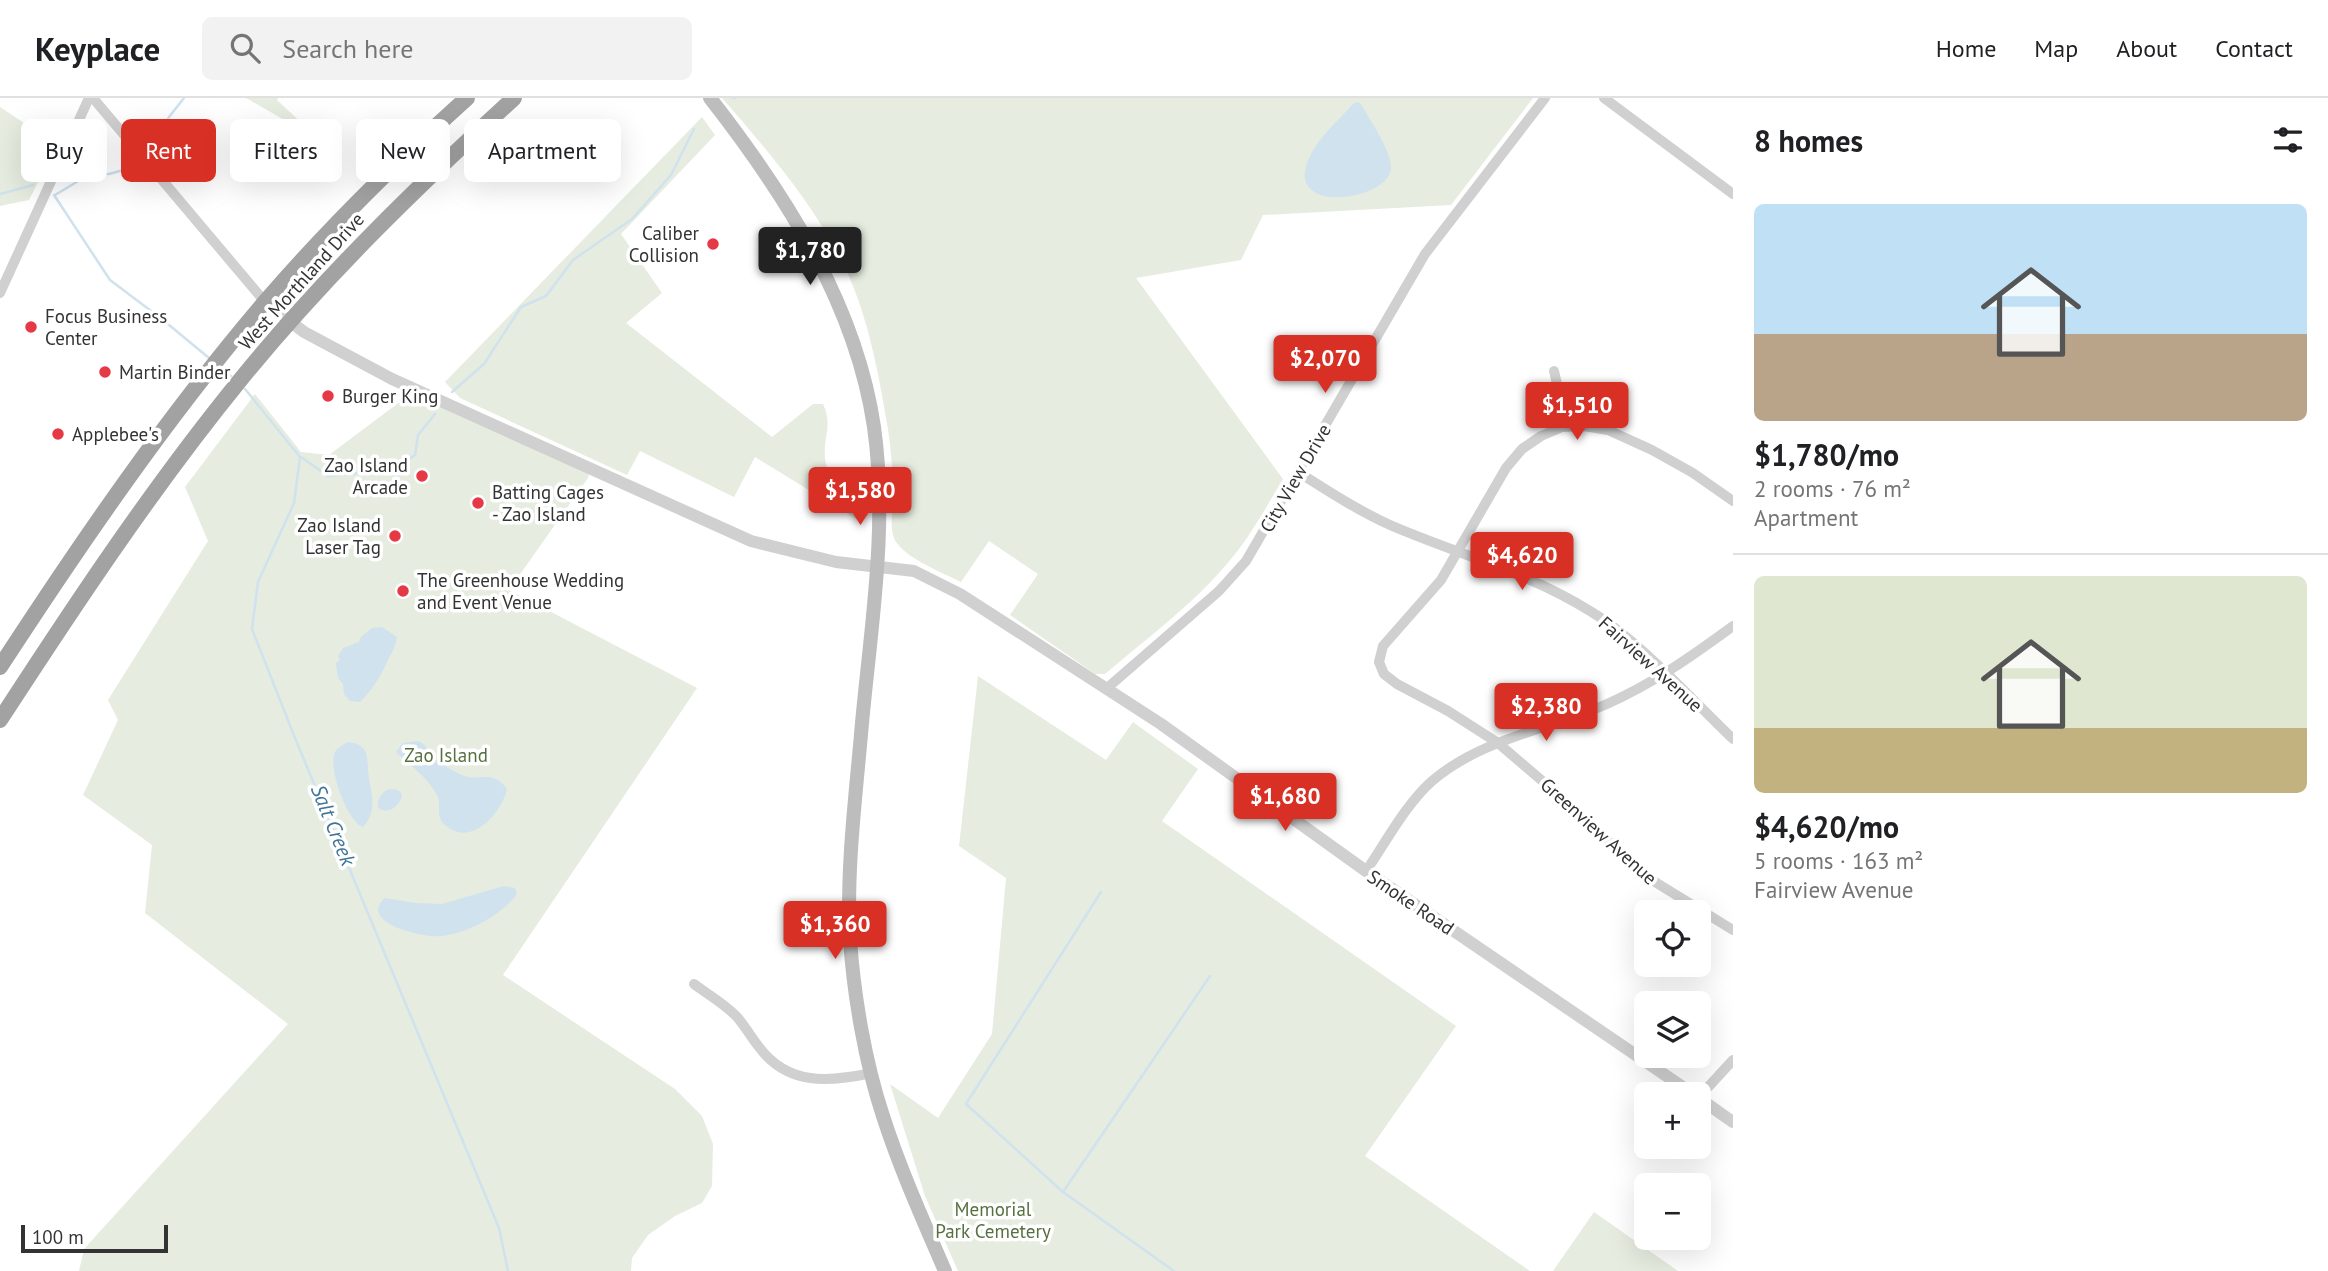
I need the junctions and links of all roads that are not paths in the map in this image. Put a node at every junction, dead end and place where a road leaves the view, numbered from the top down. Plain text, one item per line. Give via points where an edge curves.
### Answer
1 (91, 98) edge
2 (467, 98) edge
3 (514, 98) edge
4 (710, 98) edge
5 (1545, 98) edge
6 (1604, 98) edge
7 (1733, 194) edge
8 (0, 293) edge
9 (265, 302) junction
10 (290, 322) junction
11 (1554, 371) dead end
12 (1562, 426) junction
13 (1298, 472) junction
14 (1733, 501) edge
15 (1460, 552) junction
16 (877, 566) junction
17 (1733, 626) edge
18 (0, 667) edge
19 (1665, 675) junction
20 (1106, 689) junction
21 (0, 720) edge
22 (1733, 738) edge
23 (1497, 743) junction
24 (1366, 871) junction
25 (1733, 929) edge
26 (694, 984) dead end
27 (1733, 1059) edge
28 (872, 1073) junction
29 (1675, 1082) edge
30 (1711, 1084) edge
31 (1711, 1106) edge
32 (1733, 1122) edge
33 (945, 1271) edge

1 - 8 street
1 - 9 street
2 - 9 highway, West Morthland Drive via 361,200
3 - 10 highway, West Morthland Drive via 351,254
4 - 16 main road via 782,199 821,268 860,362 874,427
5 - 13 street, City View Drive via 1425,254
6 - 7 street
9 - 10 street, Smoke Road
9 - 18 highway, West Morthland Drive via 132,472
10 - 16 street, Smoke Road via 392,379 751,541 836,562
10 - 21 highway, West Morthland Drive via 126,530
11 - 12 street
12 - 14 street via 1608,430 1673,461
12 - 15 street via 1522,449 1506,468
13 - 15 street, Fairview Avenue via 1370,516
13 - 20 street, City View Drive via 1233,577
15 - 19 street, Fairview Avenue via 1534,581 1590,611
15 - 23 street, Greenview Avenue via 1424,602 1383,646 1378,662 1397,684
16 - 20 street, Smoke Road via 914,571 960,594
16 - 28 main road via 849,904 850,942
17 - 19 street
19 - 22 street, Fairview Avenue
19 - 23 street via 1573,718
20 - 24 street, Smoke Road
23 - 24 street via 1432,782
23 - 25 street, Greenview Avenue via 1647,877
24 - 29 street, Smoke Road
26 - 28 street via 734,1013 775,1063 796,1075 841,1080
27 - 30 street
28 - 33 main road via 905,1178
31 - 32 street

